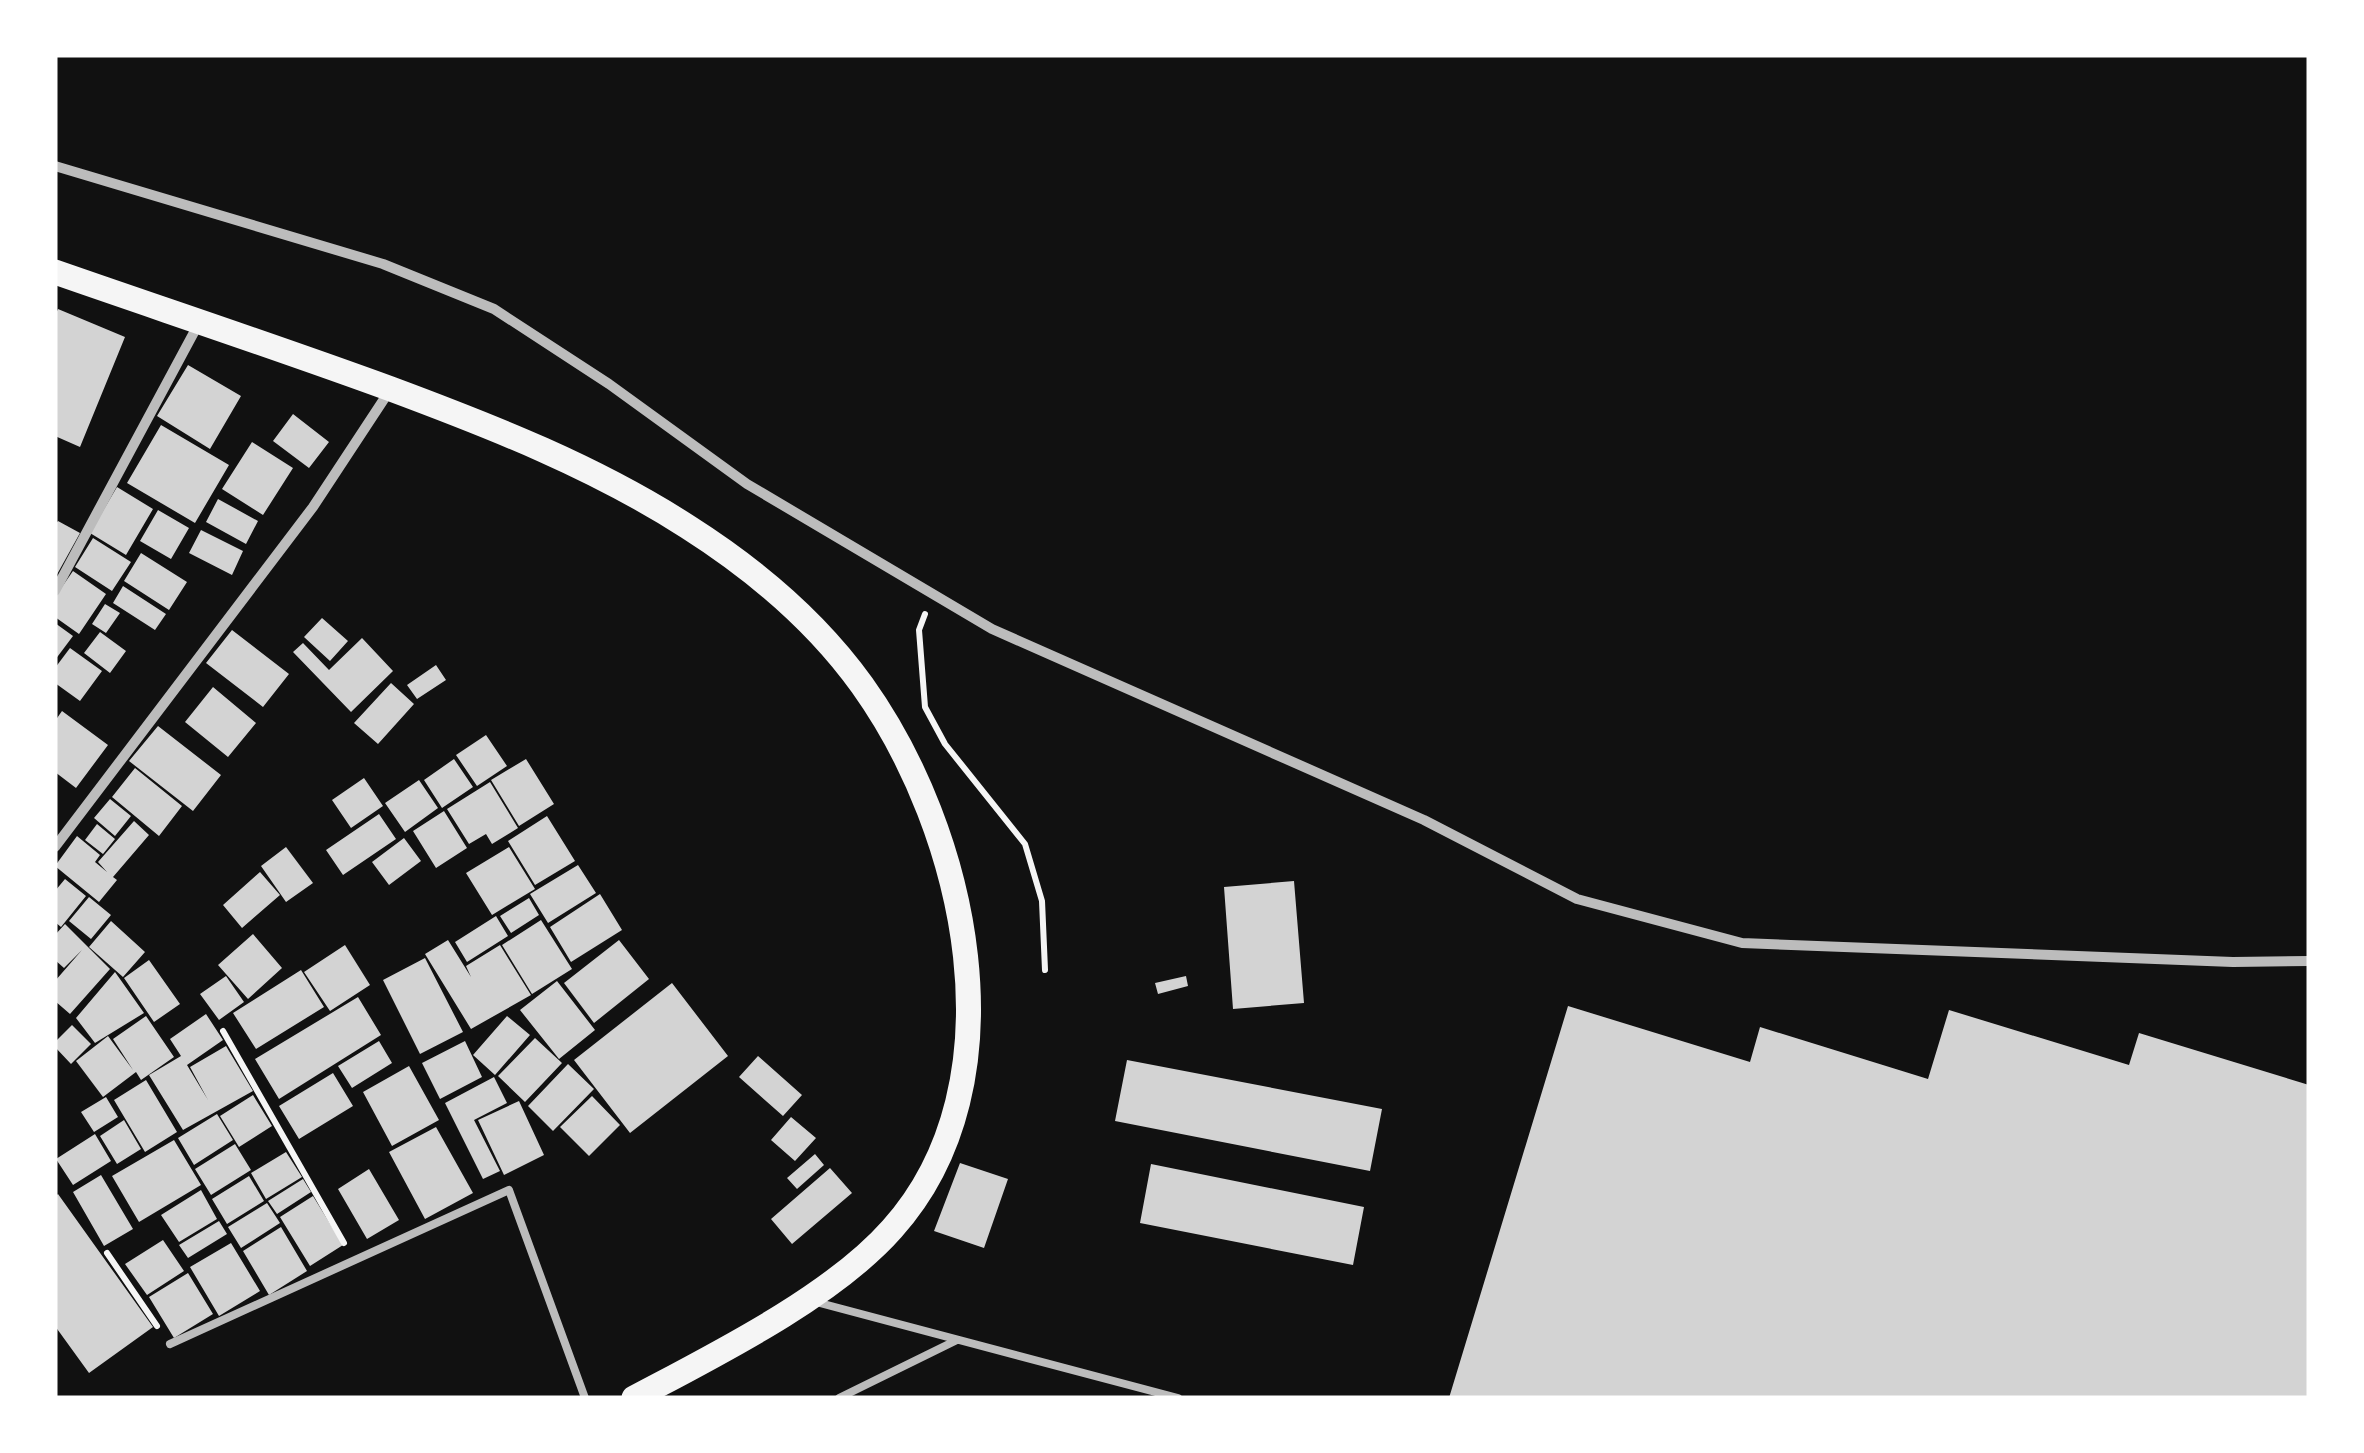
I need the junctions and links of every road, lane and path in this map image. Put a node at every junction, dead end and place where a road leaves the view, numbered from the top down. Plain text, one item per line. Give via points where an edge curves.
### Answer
1 (55, 166) edge
2 (55, 272) edge
3 (199, 323) junction
4 (390, 389) junction
5 (55, 591) edge
6 (932, 594) junction
7 (55, 847) edge
8 (2309, 961) edge
9 (1044, 970) dead end
10 (223, 1031) dead end
11 (107, 1253) dead end
12 (354, 1262) junction
13 (807, 1300) junction
14 (957, 1340) junction
15 (170, 1344) joint
16 (585, 1398) edge
17 (634, 1398) edge
18 (839, 1398) edge
19 (1178, 1398) edge

1 - 6 street via 383,264 494,309 747,484
2 - 3 main road
3 - 4 main road
3 - 5 street
4 - 7 street via 313,507
4 - 13 main road via 588,471 745,567 832,646 892,731 918,784 956,896 965,952 968,1024 961,1081 938,1158 917,1196 894,1228
6 - 8 street via 992,629 1424,820 1577,899 1742,943
6 - 9 path via 919,630 925,707 945,744 1025,844 1042,901
10 - 12 path
11 - 15 path
12 - 15 lane
12 - 16 lane via 509,1190
13 - 14 lane
13 - 17 main road
14 - 18 lane
14 - 19 lane

